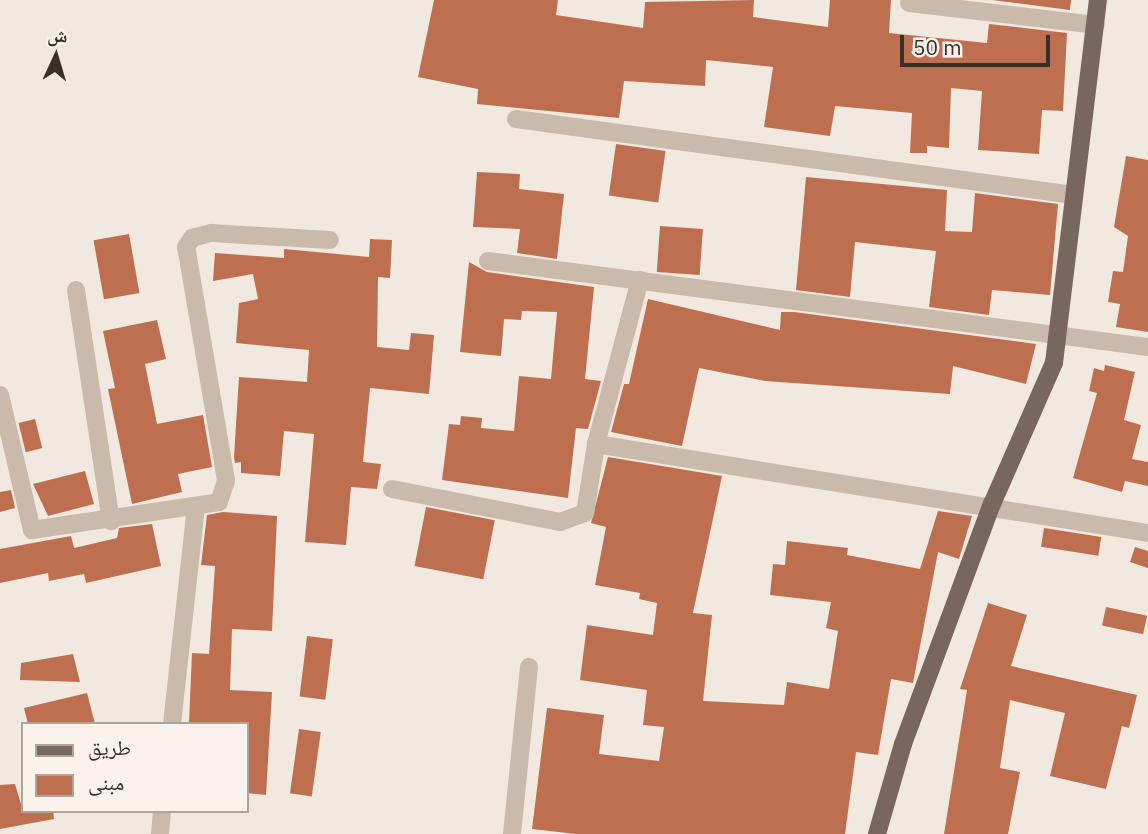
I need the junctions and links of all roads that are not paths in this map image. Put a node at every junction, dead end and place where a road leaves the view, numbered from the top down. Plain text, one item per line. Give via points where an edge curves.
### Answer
1 (1098, 0) edge
2 (909, 3) dead end
3 (1096, 25) junction
4 (516, 119) dead end
5 (1074, 195) junction
6 (330, 240) dead end
7 (488, 261) dead end
8 (640, 280) junction
9 (76, 290) dead end
10 (1062, 332) junction
11 (1148, 347) edge
12 (0, 395) edge
13 (596, 444) junction
14 (393, 489) dead end
15 (992, 504) junction
16 (196, 507) junction
17 (111, 521) junction
18 (1148, 533) edge
19 (529, 667) dead end
20 (172, 722) edge
21 (162, 813) edge
22 (160, 834) edge
23 (512, 834) edge
24 (877, 834) edge

1 - 3 main road
2 - 3 street
3 - 5 main road
4 - 5 street
5 - 10 main road
6 - 16 street via 211,233 192,238 186,247 226,481 224,498
7 - 8 street
8 - 10 street
8 - 13 street
9 - 17 street
10 - 11 street
10 - 15 main road via 1037,410
12 - 17 street via 32,530
13 - 14 street via 585,513 574,521
13 - 15 street
15 - 18 street
15 - 24 main road via 903,744
16 - 17 street
16 - 20 street
19 - 23 street
21 - 22 street

